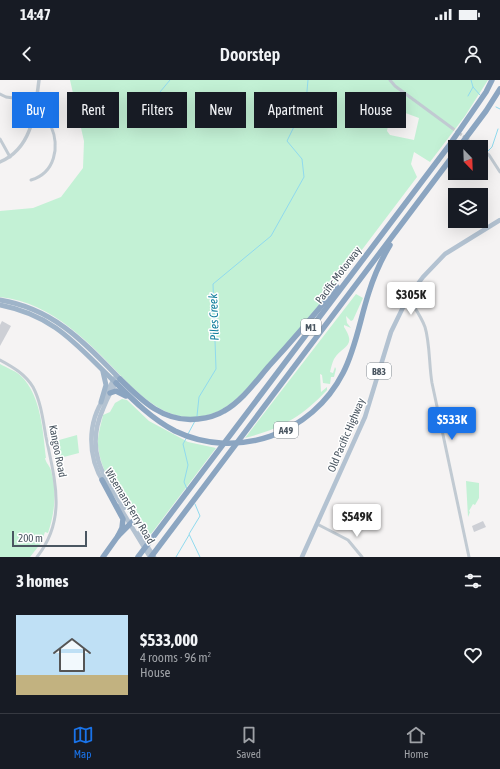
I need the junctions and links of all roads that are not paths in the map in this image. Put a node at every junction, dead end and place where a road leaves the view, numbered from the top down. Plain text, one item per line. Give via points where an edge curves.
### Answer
1 (39, 80) edge
2 (390, 80) edge
3 (492, 80) edge
4 (500, 89) edge
5 (37, 92) edge
6 (0, 94) edge
7 (12, 98) edge
8 (30, 128) edge
9 (52, 128) edge
10 (452, 128) tunnel mouth
11 (0, 140) edge
12 (464, 140) edge
13 (488, 155) edge
14 (10, 156) junction
15 (0, 162) edge
16 (448, 162) edge
17 (500, 172) edge
18 (31, 180) dead end
19 (393, 220) junction
20 (500, 220) edge
21 (397, 231) junction
22 (408, 298) junction
23 (0, 300) edge
24 (0, 304) edge
25 (0, 360) edge
26 (99, 366) junction
27 (117, 379) junction
28 (110, 393) junction
29 (101, 402) junction
30 (134, 402) junction
31 (102, 480) junction
32 (131, 522) junction
33 (317, 524) junction
34 (118, 536) junction
35 (37, 557) edge
36 (103, 557) edge
37 (138, 557) edge
38 (150, 557) edge
39 (154, 557) edge
40 (302, 557) edge
41 (362, 557) edge
42 (469, 557) edge

1 - 5 street
2 - 10 street
3 - 19 highway, Pacific Motorway / M1 via 464,124
4 - 12 highway
6 - 7 street
8 - 14 street via 24,142
9 - 18 street via 56,146 54,160 48,169
11 - 14 street
13 - 17 street
14 - 15 street
16 - 21 highway, Pacific Motorway / M1
19 - 27 highway, A49 via 387,222 311,320 241,397 224,411 204,418 174,418 151,408
19 - 37 highway, Pacific Motorway / M1
20 - 22 main road, Old Pacific Highway / B83 via 445,254
21 - 30 highway, A49 via 369,291 350,358 340,380 323,402 294,426 258,440 221,443 203,441 153,418
21 - 38 highway, Pacific Motorway / M1
22 - 33 main road, Old Pacific Highway / B83 via 391,332 365,417
22 - 42 street via 425,327 432,383
23 - 27 highway, A49 via 33,310 57,322 82,341
24 - 26 highway, A49 via 25,312 54,326 72,339
25 - 35 street, Kangoo Road via 20,372 33,388 40,406 52,466 57,495 55,518 48,540
26 - 27 highway, A49
26 - 29 highway via 106,381
27 - 28 main road, Wisemans Ferry Road
27 - 29 main road, Wisemans Ferry Road
27 - 30 highway, A49
28 - 30 highway via 116,391
28 - 32 main road, Wisemans Ferry Road via 98,420 95,434 96,454 104,477
29 - 31 main road, Wisemans Ferry Road via 93,424 91,442 95,464
31 - 32 main road, Wisemans Ferry Road
31 - 34 highway via 123,519
32 - 34 highway
32 - 38 main road, Wisemans Ferry Road
32 - 39 main road, Wisemans Ferry Road
33 - 40 main road, Old Pacific Highway / B83
33 - 41 street via 348,540
34 - 36 highway

